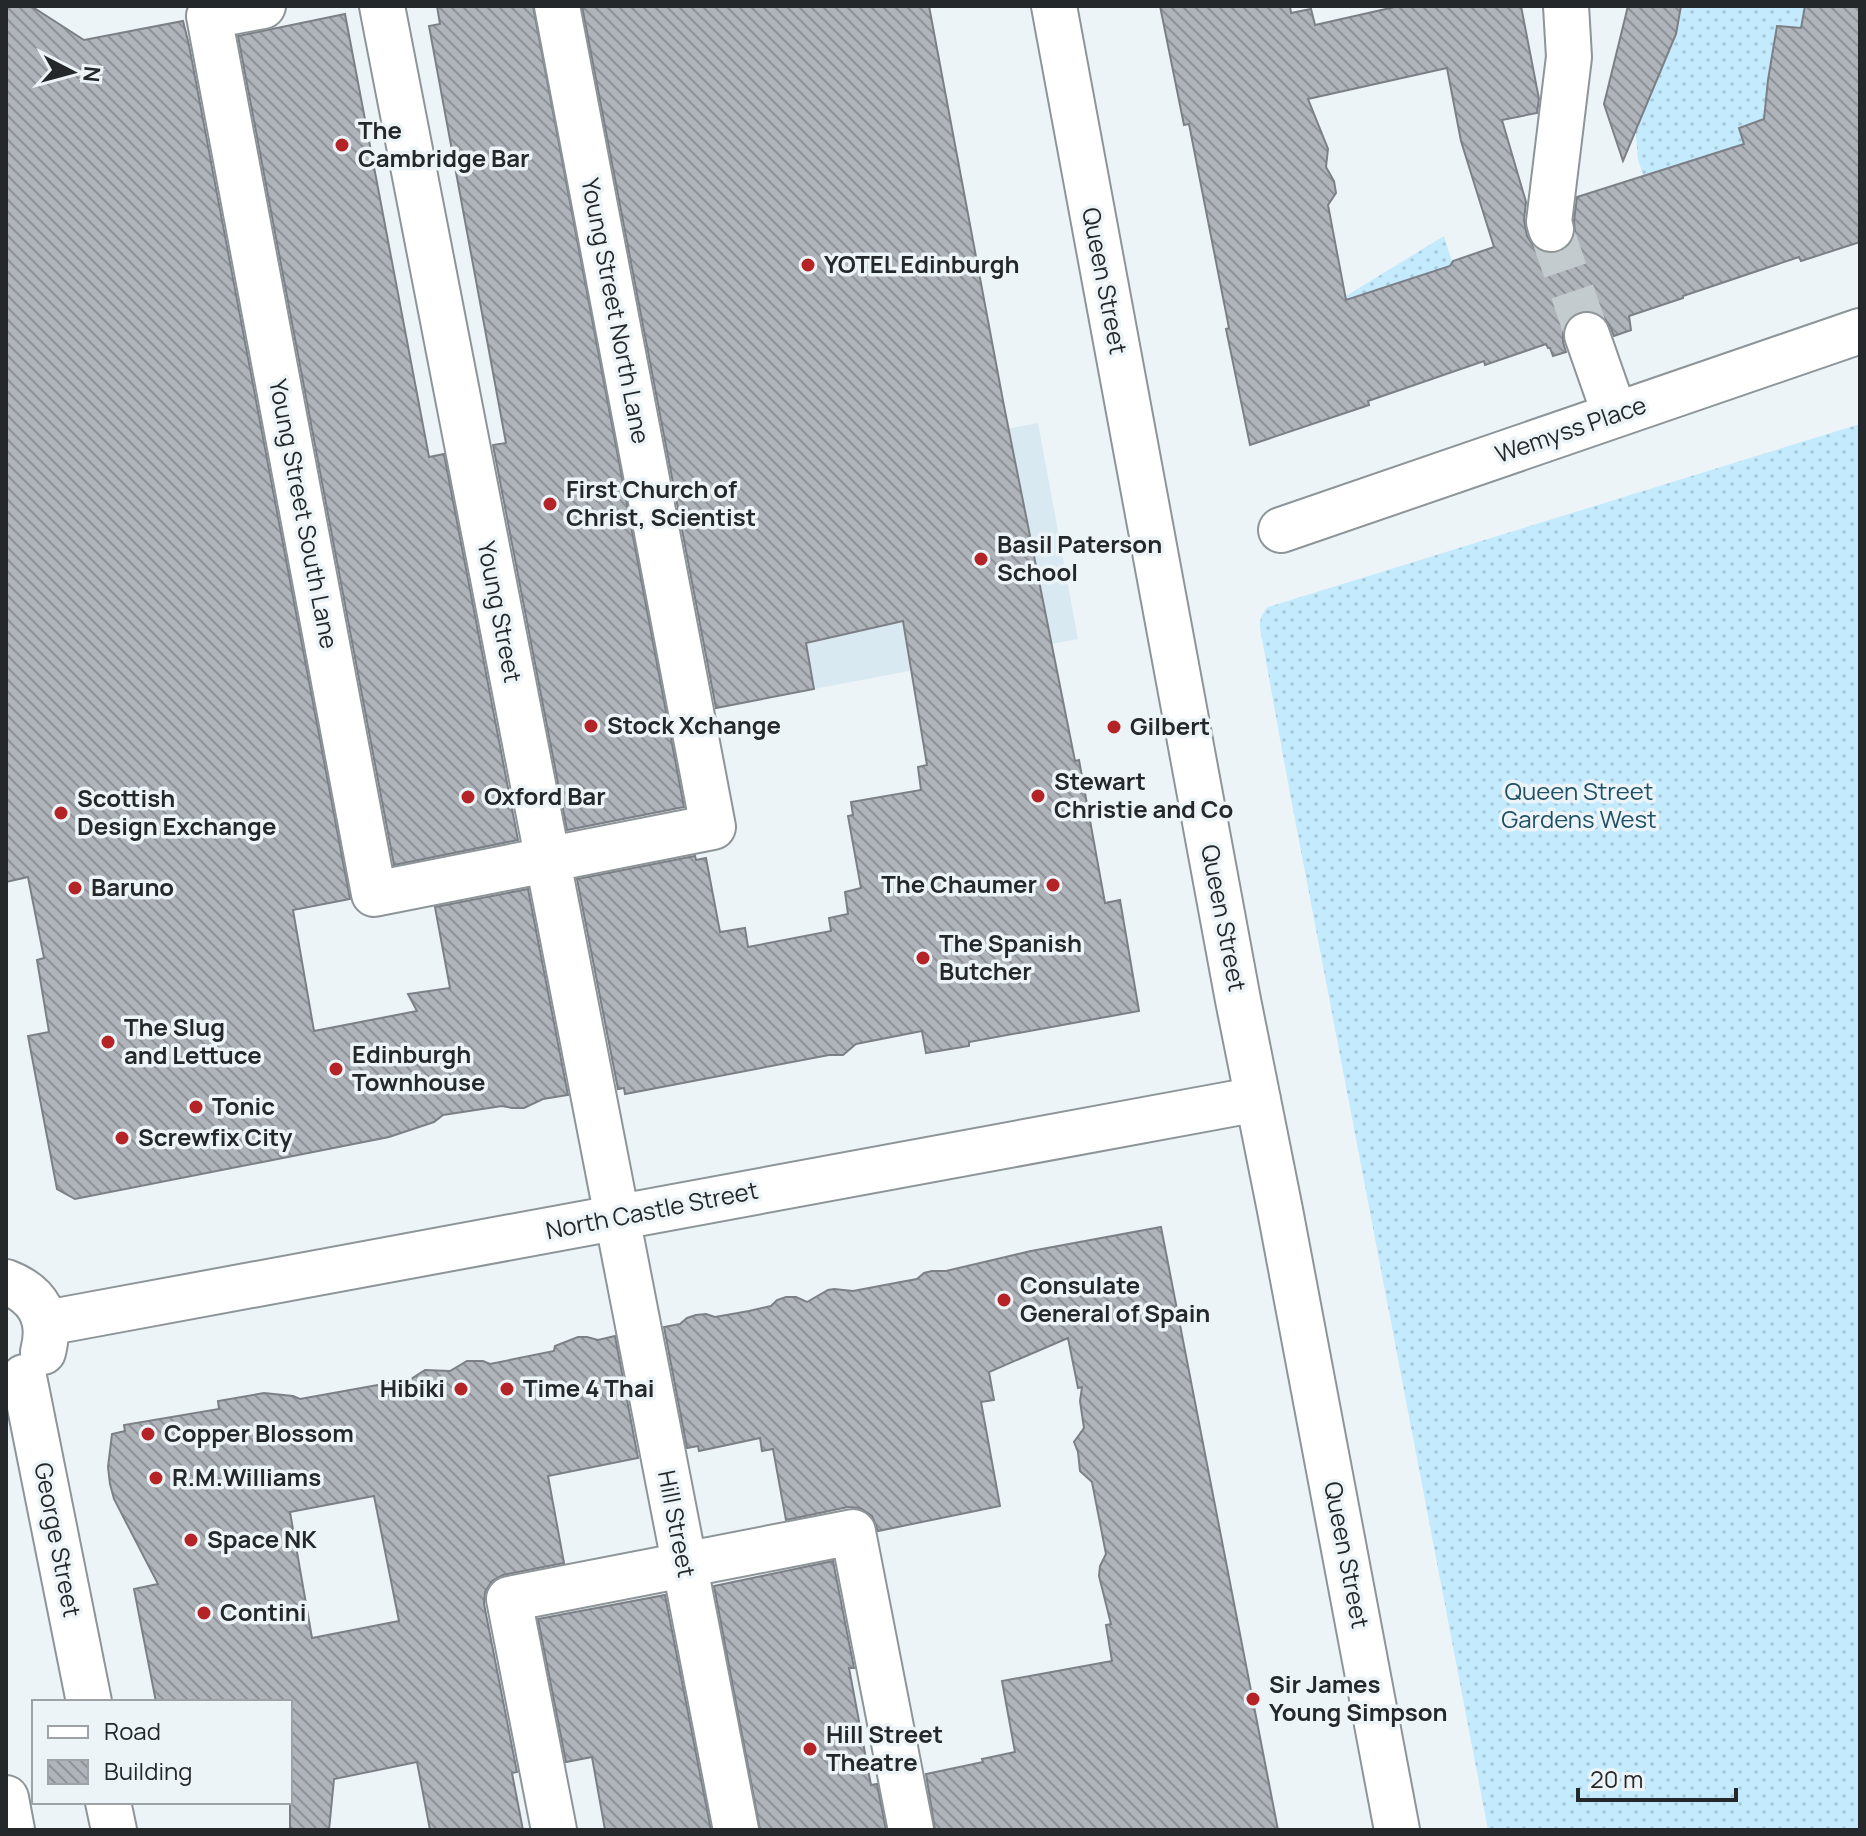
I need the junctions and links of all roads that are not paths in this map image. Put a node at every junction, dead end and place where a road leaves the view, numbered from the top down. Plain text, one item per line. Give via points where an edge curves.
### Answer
1 (263, 6) edge
2 (382, 6) edge
3 (557, 6) edge
4 (1054, 6) edge
5 (1566, 6) edge
6 (1551, 229) tunnel mouth
7 (1860, 331) edge
8 (1587, 335) tunnel mouth
9 (1615, 415) junction
10 (1281, 530) dead end
11 (547, 860) junction
12 (1258, 1099) junction
13 (617, 1217) junction
14 (6, 1280) edge
15 (46, 1323) junction
16 (15, 1382) edge
17 (684, 1565) junction
18 (89, 1700) edge
19 (6, 1798) edge
20 (108, 1804) edge
21 (12, 1830) edge
22 (114, 1830) edge
23 (554, 1830) edge
24 (736, 1830) edge
25 (911, 1830) edge
26 (1397, 1830) edge

1 - 11 street, Young Street South Lane via 209,16 374,894
2 - 11 street, Young Street
3 - 11 street, Young Street North Lane via 713,827
4 - 12 street, Queen Street
5 - 6 street via 1569,57
7 - 9 street, Wemyss Place
8 - 9 street
9 - 10 street, Wemyss Place
11 - 13 street, Young Street
12 - 13 street, North Castle Street
12 - 26 street, Queen Street
13 - 15 street, North Castle Street
13 - 17 street, Hill Street
14 - 15 street via 32,1297
15 - 16 street, George Street via 40,1359
16 - 18 street, George Street
17 - 23 street via 509,1599
17 - 24 street, Hill Street
17 - 25 street via 853,1532
19 - 21 street
20 - 22 street

